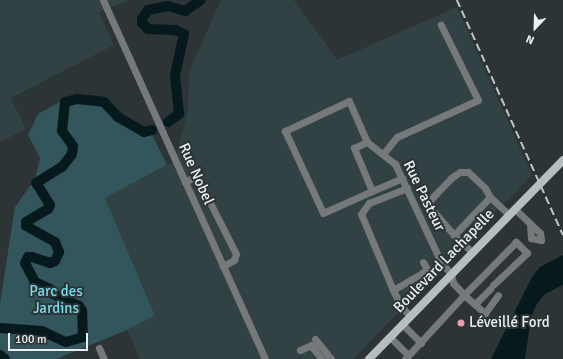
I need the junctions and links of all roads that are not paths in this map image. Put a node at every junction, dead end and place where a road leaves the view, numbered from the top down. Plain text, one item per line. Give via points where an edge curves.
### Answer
1 (103, 0) edge
2 (441, 25) dead end
3 (367, 142) junction
4 (383, 154) junction
5 (563, 160) edge
6 (402, 178) junction
7 (185, 182) junction
8 (407, 188) junction
9 (372, 191) junction
10 (490, 197) junction
11 (213, 209) junction
12 (512, 212) junction
13 (200, 214) junction
14 (530, 224) dead end
15 (454, 235) junction
16 (472, 252) junction
17 (423, 262) dead end
18 (223, 266) junction
19 (450, 274) junction
20 (393, 290) junction
21 (464, 295) junction
22 (498, 295) dead end
23 (476, 304) junction
24 (410, 316) junction
25 (402, 324) junction
26 (390, 338) junction
27 (421, 343) junction
28 (316, 344) junction
29 (98, 348) dead end
30 (300, 350) dead end
31 (406, 357) edge
32 (104, 359) edge
33 (265, 359) edge
34 (322, 359) edge
35 (331, 359) edge
36 (369, 359) edge

1 - 7 street, Rue Nobel
2 - 4 street via 478,100 397,137
3 - 4 street, Rue Pasteur
3 - 9 street via 354,148
3 - 9 street via 349,101 285,131 323,213
4 - 6 street, Rue Pasteur via 393,161
5 - 12 main road, Boulevard Lachapelle
6 - 8 street, Rue Pasteur
6 - 9 street
7 - 11 street via 194,177 198,180
7 - 13 street, Rue Nobel
8 - 19 street, Rue Pasteur via 441,262
8 - 20 street via 369,202 361,214
10 - 12 street
10 - 15 street
10 - 15 street via 485,188 468,172 460,172 431,199 429,206
11 - 13 street
11 - 18 street via 236,254 234,260
12 - 14 street
12 - 16 main road, Boulevard Lachapelle
13 - 18 street, Rue Nobel
15 - 16 street
16 - 19 main road, Boulevard Lachapelle
17 - 20 street via 427,269
18 - 33 street, Rue Nobel
19 - 21 street, Rue Pasteur via 453,283
19 - 24 main road, Boulevard Lachapelle
20 - 24 street
21 - 23 street, Rue Pasteur
21 - 23 street via 516,242 527,253
21 - 27 street
22 - 23 street via 486,313
24 - 25 main road, Boulevard Lachapelle
25 - 26 main road, Boulevard Lachapelle
25 - 27 street
26 - 31 street
26 - 36 main road, Boulevard Lachapelle
27 - 31 street
28 - 30 street
28 - 34 street
28 - 35 street
29 - 32 street

